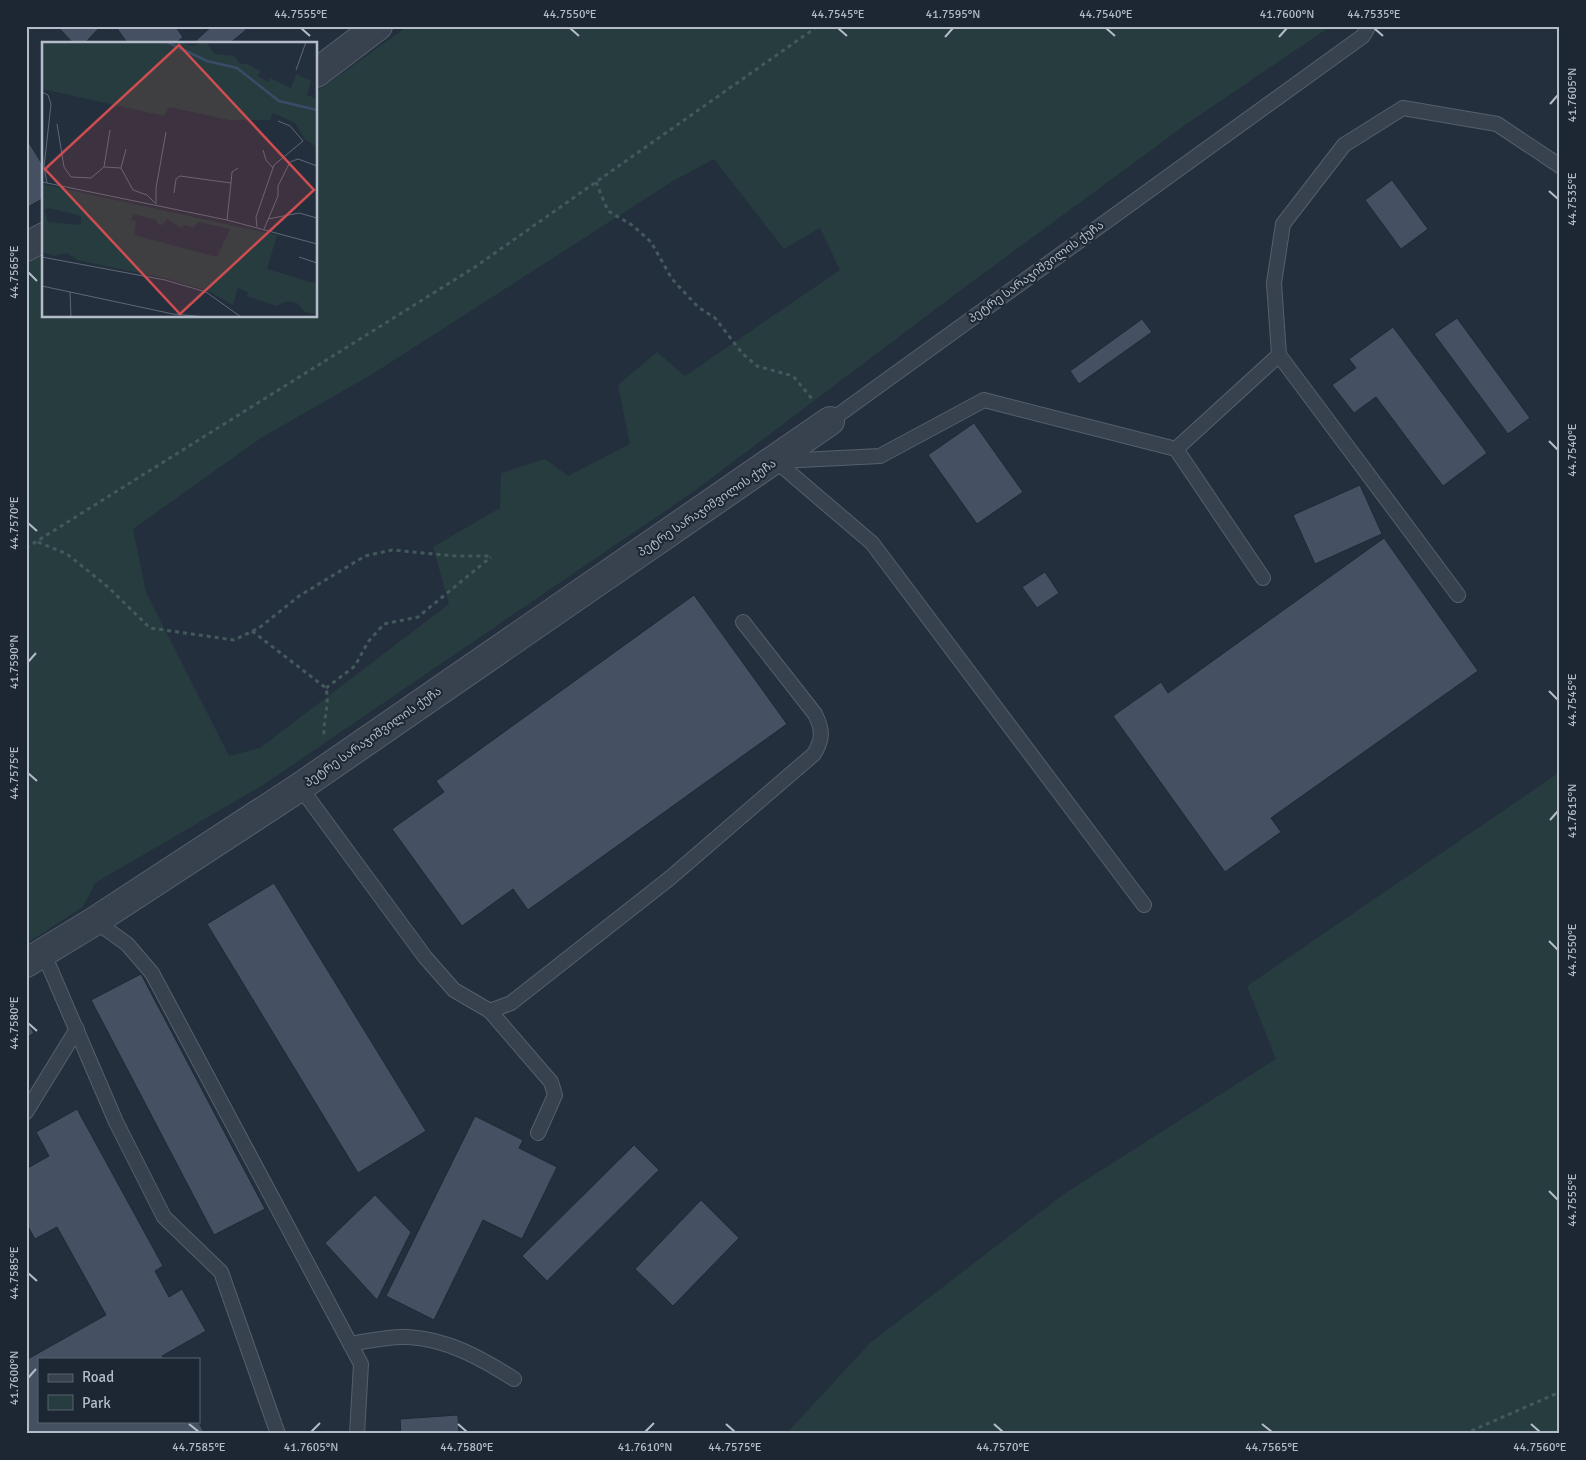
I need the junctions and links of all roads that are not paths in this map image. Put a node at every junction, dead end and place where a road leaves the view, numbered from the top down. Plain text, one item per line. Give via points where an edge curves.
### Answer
1 (378, 26) edge
2 (1369, 26) edge
3 (318, 71) edge
4 (1560, 166) edge
5 (42, 238) edge
6 (26, 247) edge
7 (1280, 355) junction
8 (830, 421) joint
9 (1176, 449) junction
10 (776, 461) junction
11 (1263, 578) dead end
12 (1458, 595) dead end
13 (743, 622) dead end
14 (300, 787) junction
15 (1144, 905) dead end
16 (95, 922) junction
17 (35, 958) edge
18 (490, 1011) junction
19 (77, 1029) junction
20 (26, 1112) edge
21 (538, 1133) dead end
22 (350, 1344) junction
23 (514, 1379) dead end
24 (278, 1434) edge
25 (357, 1434) edge

1 - 3 street
2 - 8 lane, პეტრე სარაჯიშვილის ქუჩა via 1362,36
4 - 7 lane via 1496,124 1403,108 1344,145 1283,224 1274,283
5 - 6 street
7 - 9 lane
7 - 12 lane
8 - 10 street, პეტრე სარაჯიშვილის ქუჩა
9 - 10 lane via 984,400 880,456
9 - 11 lane
10 - 14 street, პეტრე სარაჯიშვილის ქუჩა
10 - 15 lane via 872,543
13 - 18 lane via 815,714 822,728 821,744 814,754 662,884 511,1003
14 - 16 street, პეტრე სარაჯიშვილის ქუჩა
14 - 18 lane via 425,957 454,990
16 - 17 street, პეტრე სარაჯიშვილის ქუჩა
16 - 22 lane via 128,944 152,973
17 - 19 lane
18 - 21 lane via 551,1082 555,1095
19 - 20 lane
19 - 24 lane via 116,1122 164,1217 221,1272
22 - 23 lane via 406,1337 435,1340 481,1358
22 - 25 lane via 361,1364

